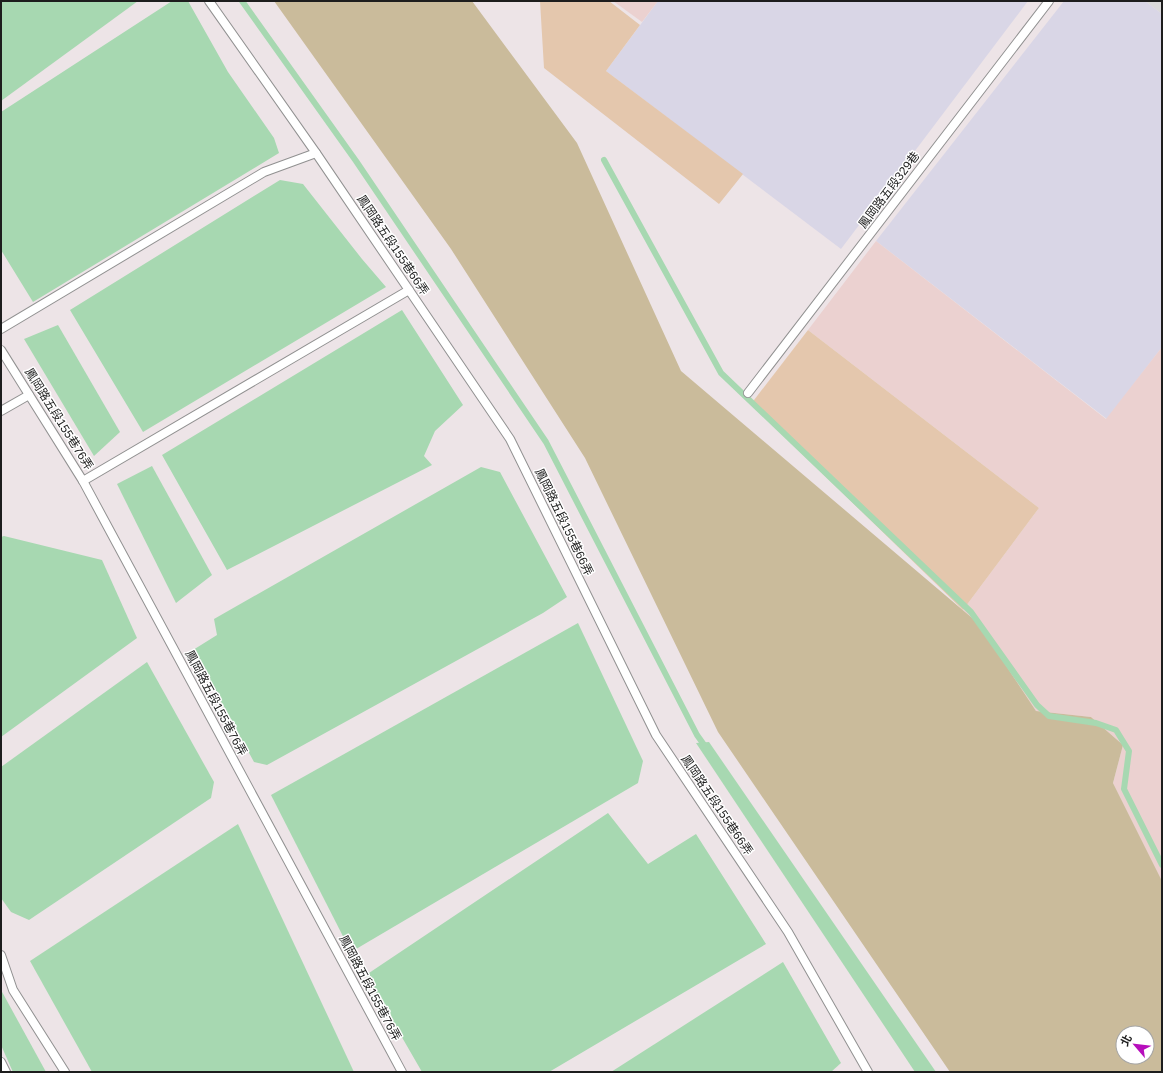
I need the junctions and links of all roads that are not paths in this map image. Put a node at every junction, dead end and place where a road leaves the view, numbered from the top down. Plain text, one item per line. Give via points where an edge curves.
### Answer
1 (209, 1) edge
2 (1049, 1) edge
3 (316, 153) junction
4 (409, 290) junction
5 (1, 329) edge
6 (1, 350) edge
7 (748, 393) dead end
8 (29, 395) junction
9 (1, 411) edge
10 (84, 481) junction
11 (1, 955) edge
12 (1, 1062) edge
13 (6, 1072) edge
14 (65, 1072) edge
15 (402, 1072) edge
16 (868, 1072) edge

1 - 3 lane, 鳳岡路五段155巷66弄
2 - 7 lane, 鳳岡路五段329巷
3 - 4 lane, 鳳岡路五段155巷66弄
3 - 5 lane via 264,172
4 - 10 lane
4 - 16 lane, 鳳岡路五段155巷66弄 via 510,439 656,735 788,932
6 - 8 lane, 鳳岡路五段155巷76弄
8 - 9 lane
8 - 10 lane, 鳳岡路五段155巷76弄
10 - 15 lane, 鳳岡路五段155巷76弄
11 - 14 lane via 13,990
12 - 13 lane

